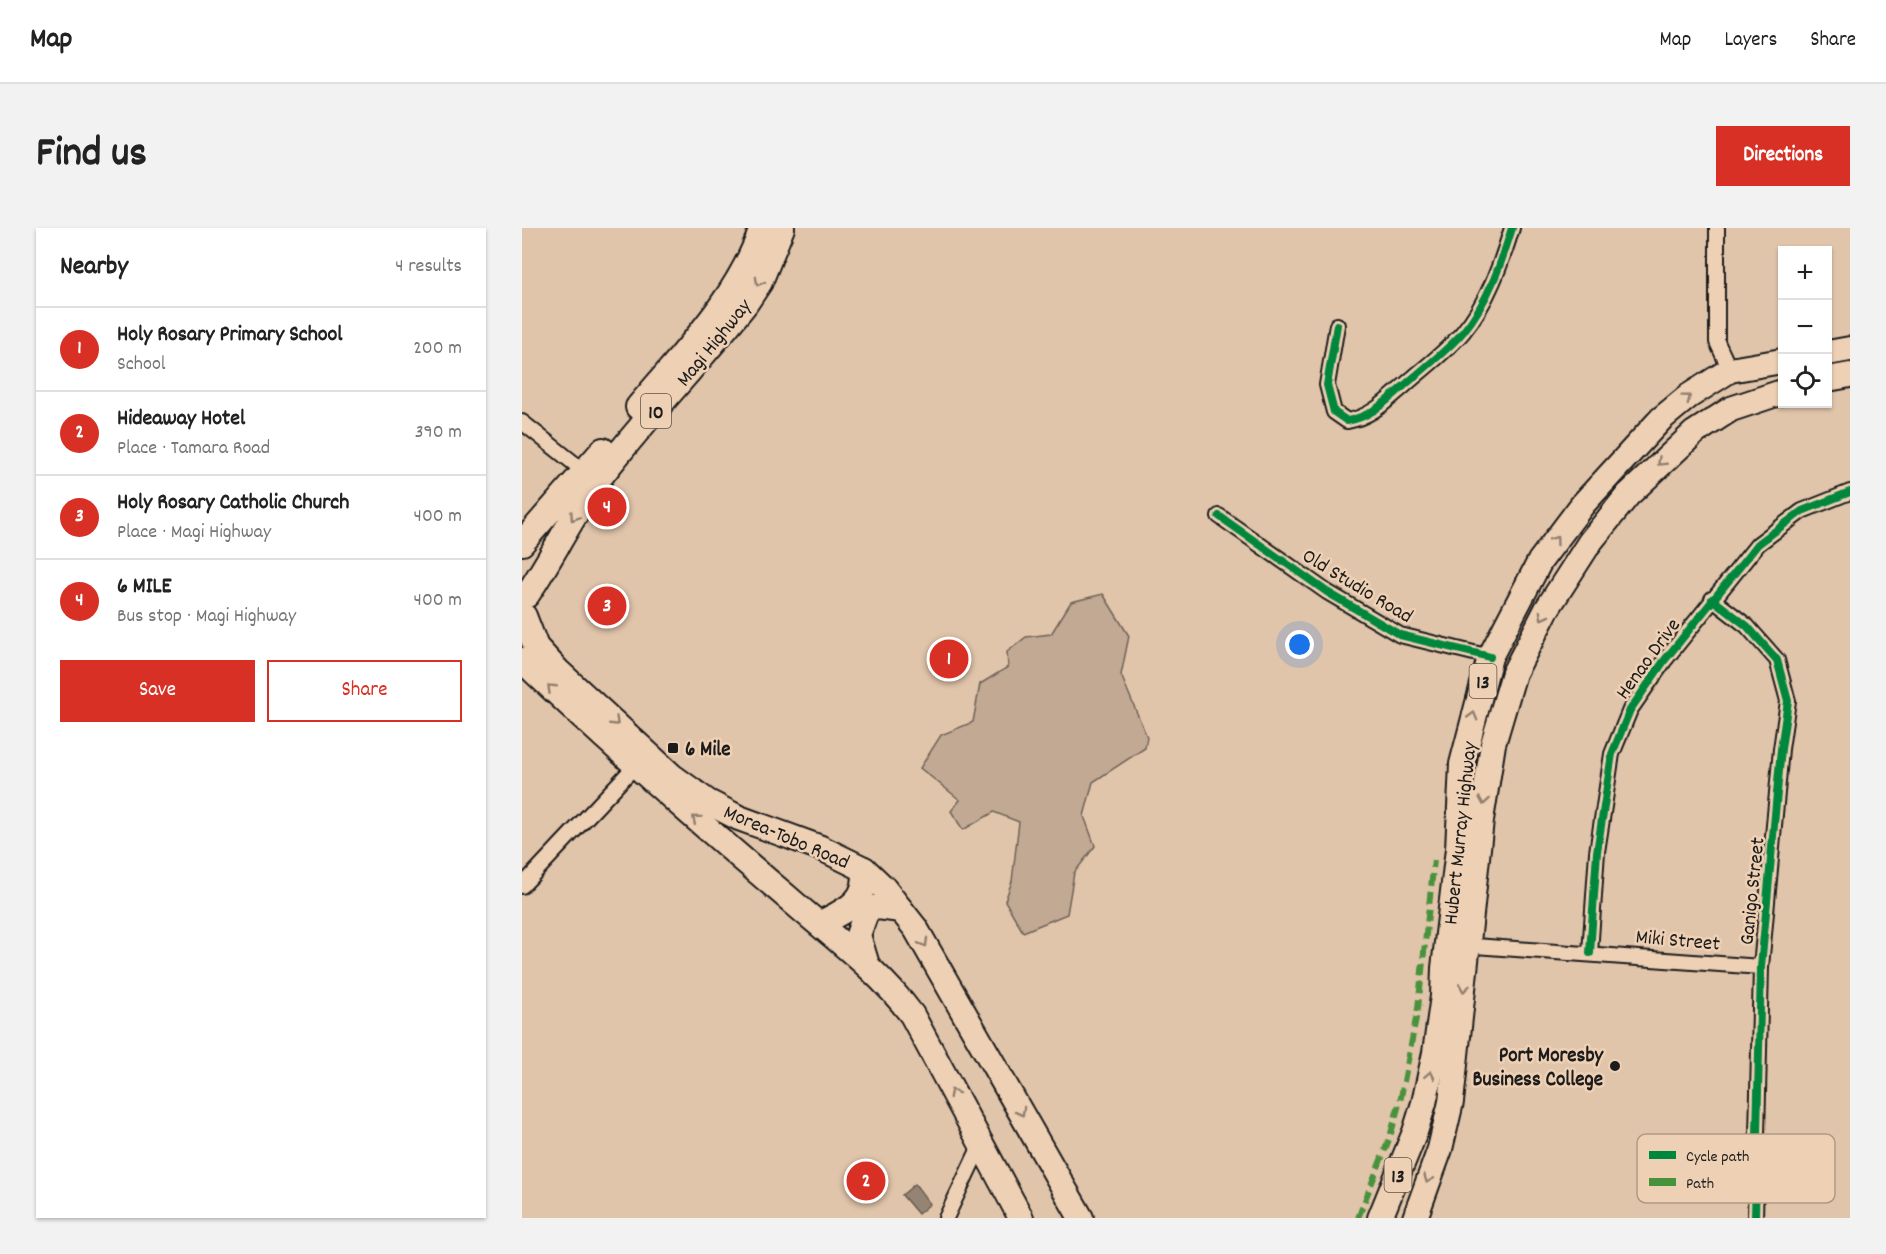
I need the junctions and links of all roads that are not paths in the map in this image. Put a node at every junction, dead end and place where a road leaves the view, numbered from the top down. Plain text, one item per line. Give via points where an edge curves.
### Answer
1 (762, 228) edge
2 (782, 228) edge
3 (1512, 228) edge
4 (1717, 228) edge
5 (1336, 325) dead end
6 (1850, 349) edge
7 (1832, 352) edge
8 (1778, 363) edge
9 (1730, 370) junction
10 (1778, 386) edge
11 (1778, 393) edge
12 (522, 422) edge
13 (585, 472) junction
14 (1850, 492) edge
15 (1219, 516) dead end
16 (522, 543) edge
17 (1712, 599) junction
18 (524, 604) edge
19 (1490, 657) junction
20 (522, 660) edge
21 (635, 766) junction
22 (739, 818) junction
23 (736, 852) junction
24 (864, 869) junction
25 (522, 886) edge
26 (901, 910) junction
27 (821, 923) junction
28 (1459, 945) junction
29 (1590, 953) junction
30 (868, 967) junction
31 (1761, 967) junction
32 (1757, 1134) edge
33 (980, 1146) junction
34 (1755, 1203) edge
35 (946, 1218) edge
36 (1021, 1218) edge
37 (1081, 1218) edge
38 (1380, 1218) edge
39 (1415, 1218) edge
40 (1755, 1218) edge

1 - 13 highway, Magi Highway / 10 via 723,303
2 -> 18 highway, Magi Highway / 10 via 760,282 746,303 606,469 565,530
3 - 5 street via 1500,267 1463,332 1378,408 1354,420 1347,421 1334,412 1327,385
4 - 9 street via 1717,342
6 - 7 highway
8 - 9 highway, Hubert Murray Highway / 13
9 - 10 highway via 1734,386 1742,391
19 -> 9 highway, Hubert Murray Highway / 13 via 1540,561 1583,504 1661,419
11 -> 28 highway, Hubert Murray Highway / 13 via 1731,409 1680,443 1621,503 1590,542 1547,609 1514,673 1493,744
12 - 13 street
13 - 16 highway, 10
14 - 17 street, Henao Drive via 1802,511 1758,544
15 - 19 street, Old Studio Road via 1327,592 1400,635
17 - 29 street, Henao Drive via 1630,710 1612,754 1597,852
17 - 31 street, Ganigo Street via 1747,626 1777,660 1788,701
18 -> 22 highway, Morea-Tobo Road via 536,646 558,671 672,776
28 -> 19 highway, Hubert Murray Highway / 13 via 1462,764
21 -> 20 highway, Morea-Tobo Road
23 -> 21 highway, Morea-Tobo Road
21 - 25 street
22 - 23 highway via 727,832
22 - 24 highway, Morea-Tobo Road via 821,848
23 - 27 highway, Morea-Tobo Road
24 - 26 highway, Morea-Tobo Road
24 - 27 highway via 864,889 858,900
26 - 30 highway via 867,910 858,935
26 -> 37 highway, Morea-Tobo Road via 916,929
27 - 30 highway, Morea-Tobo Road
28 - 29 street, Miki Street
38 -> 28 highway, Hubert Murray Highway / 13 via 1424,1103 1443,996
28 -> 39 highway, Hubert Murray Highway / 13 via 1451,1102 1440,1149
29 - 31 street, Miki Street
33 -> 30 highway, Morea-Tobo Road via 912,1015 895,992
31 - 32 street, Ganigo Street
33 - 35 street
33 - 36 highway, Morea-Tobo Road
34 - 40 street, Ganigo Street

